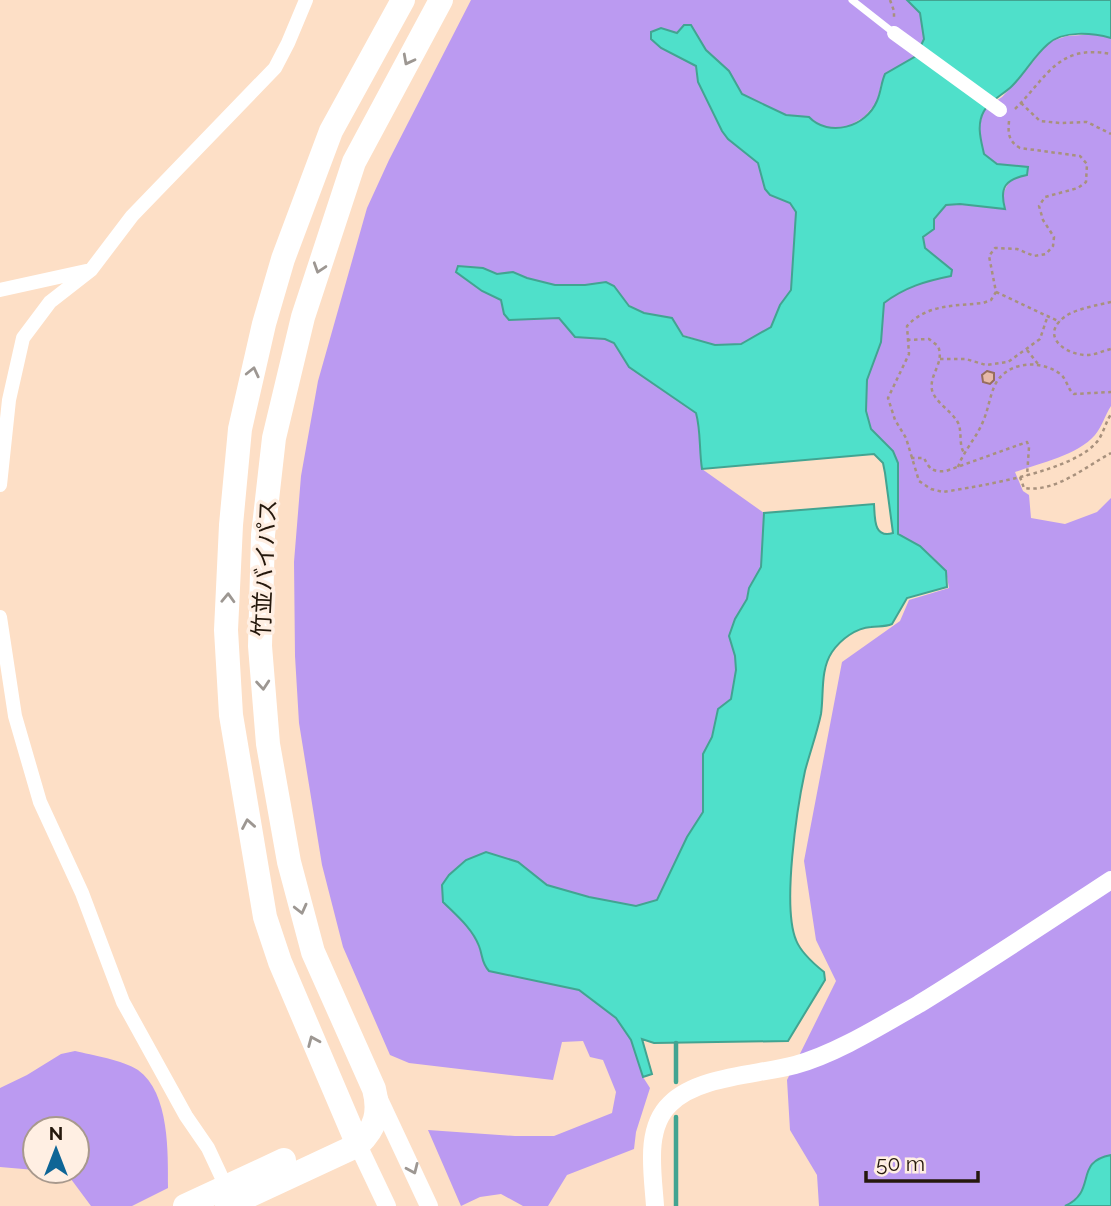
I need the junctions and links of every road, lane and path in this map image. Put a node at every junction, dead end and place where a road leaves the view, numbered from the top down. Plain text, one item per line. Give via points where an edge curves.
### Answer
1 (306, 0) edge
2 (404, 0) edge
3 (441, 0) edge
4 (852, 0) edge
5 (890, 0) edge
6 (894, 33) junction
7 (1111, 54) edge
8 (1021, 103) junction
9 (1000, 110) dead end
10 (1111, 134) edge
11 (91, 270) junction
12 (0, 290) edge
13 (996, 292) junction
14 (1111, 302) edge
15 (1048, 315) junction
16 (1060, 322) junction
17 (907, 340) junction
18 (1026, 349) junction
19 (1111, 349) edge
20 (940, 359) junction
21 (1038, 364) junction
22 (1111, 392) edge
23 (1111, 414) edge
24 (1109, 422) edge
25 (1111, 453) edge
26 (964, 454) junction
27 (911, 458) junction
28 (958, 467) junction
29 (1027, 475) junction
30 (1020, 477) junction
31 (0, 485) edge
32 (0, 617) edge
33 (1111, 880) edge
34 (360, 1142) junction
35 (185, 1206) edge
36 (227, 1206) edge
37 (235, 1206) edge
38 (387, 1206) edge
39 (429, 1206) edge
40 (655, 1206) edge

1 - 11 street via 275,68 132,216
34 -> 2 highway, 竹並バイパス via 339,1132 339,1104 279,962 265,917 231,715 226,630 240,429 264,324 331,131
3 -> 34 highway, 竹並バイパス via 354,162 303,317 274,438 263,535 260,646 268,744 289,862 313,952 374,1088 377,1103
4 - 6 lane
5 - 6 path
6 - 9 street
7 - 8 path via 1073,54 1057,63
8 - 10 path via 1040,121 1087,121
8 - 13 path via 1010,114 1008,131 1013,144 1080,156 1087,164 1086,181 1078,188 1045,197 1039,206 1054,237 1046,254 995,248 989,256
11 - 12 street
11 - 31 street via 50,302 23,338 9,400
13 - 15 path
13 - 17 path via 983,303 929,309 907,326
14 - 16 path
15 - 16 path
15 - 18 path via 1040,339
16 - 19 path via 1055,331 1059,347 1089,355
17 - 20 path via 932,341 940,350
17 - 27 path via 909,354 888,398
18 - 20 path via 996,365
18 - 21 path
20 - 26 path via 932,393 959,424
21 - 22 path via 1060,374 1070,393
21 - 26 path via 1000,377
23 - 24 path
24 - 29 path via 1098,440 1078,454
25 - 30 path via 1051,487 1024,488
26 - 28 path
27 - 28 path via 923,458 935,472
27 - 30 path via 919,481 943,492
28 - 29 path via 1027,442
29 - 30 path
32 - 37 street via 15,716 40,803 82,893 123,1002 208,1148
33 - 40 street via 869,1034 797,1064 683,1092 667,1106 655,1129
34 - 35 highway
34 - 36 highway
34 - 38 street
34 -> 39 street

